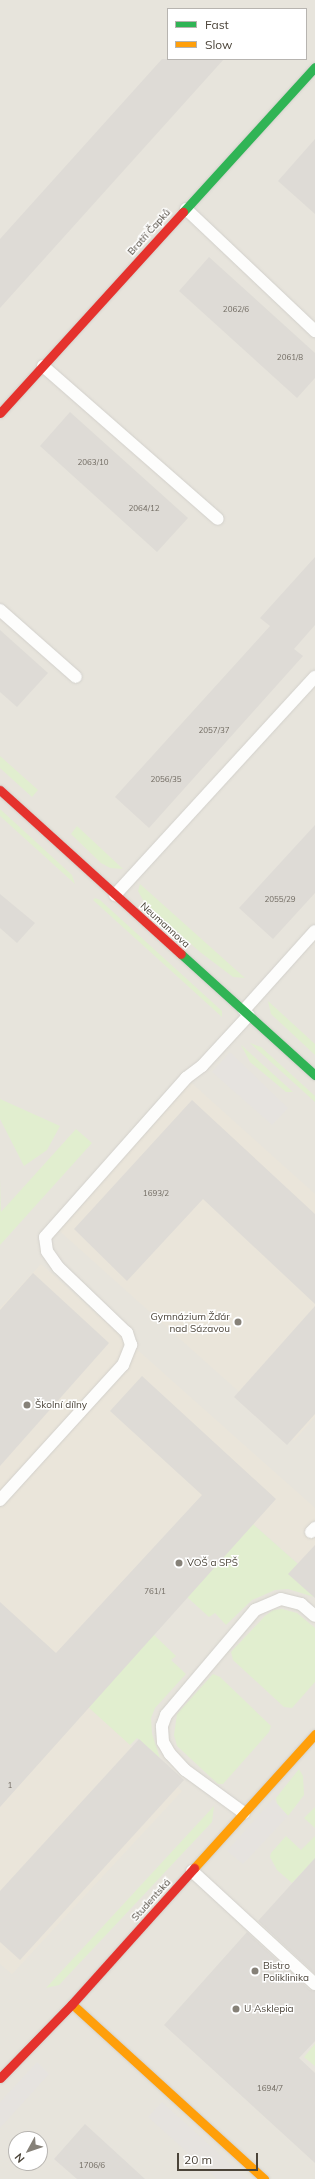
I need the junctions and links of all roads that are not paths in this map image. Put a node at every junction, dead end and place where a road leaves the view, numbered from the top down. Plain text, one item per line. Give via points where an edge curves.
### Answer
1 (315, 67) edge
2 (186, 209) junction
3 (315, 331) edge
4 (43, 366) junction
5 (0, 413) edge
6 (218, 519) dead end
7 (0, 610) edge
8 (76, 677) dead end
9 (315, 677) edge
10 (0, 790) edge
11 (115, 895) junction
12 (315, 932) edge
13 (246, 1012) junction
14 (315, 1075) edge
15 (0, 1500) edge
16 (315, 1616) edge
17 (315, 1734) edge
18 (244, 1813) junction
19 (192, 1871) junction
20 (315, 1984) edge
21 (72, 2004) junction
22 (0, 2078) edge
23 (264, 2179) edge

1 - 2 street, Bratří Čapků
2 - 3 lane
2 - 4 street, Bratří Čapků
4 - 5 street, Bratří Čapků
4 - 6 lane
7 - 8 lane
9 - 11 lane
10 - 11 street, Neumannova
11 - 13 street, Neumannova
12 - 13 lane
13 - 14 street, Neumannova
13 - 15 lane via 202,1066 186,1078 45,1237 47,1251 58,1267 127,1333 131,1345 123,1365
16 - 18 lane via 300,1604 281,1599 254,1610 166,1715 162,1726 163,1742 185,1770
17 - 18 street, Studentská
18 - 19 street, Studentská
19 - 20 lane
19 - 21 street, Studentská
21 - 22 street, Studentská
21 - 23 street

